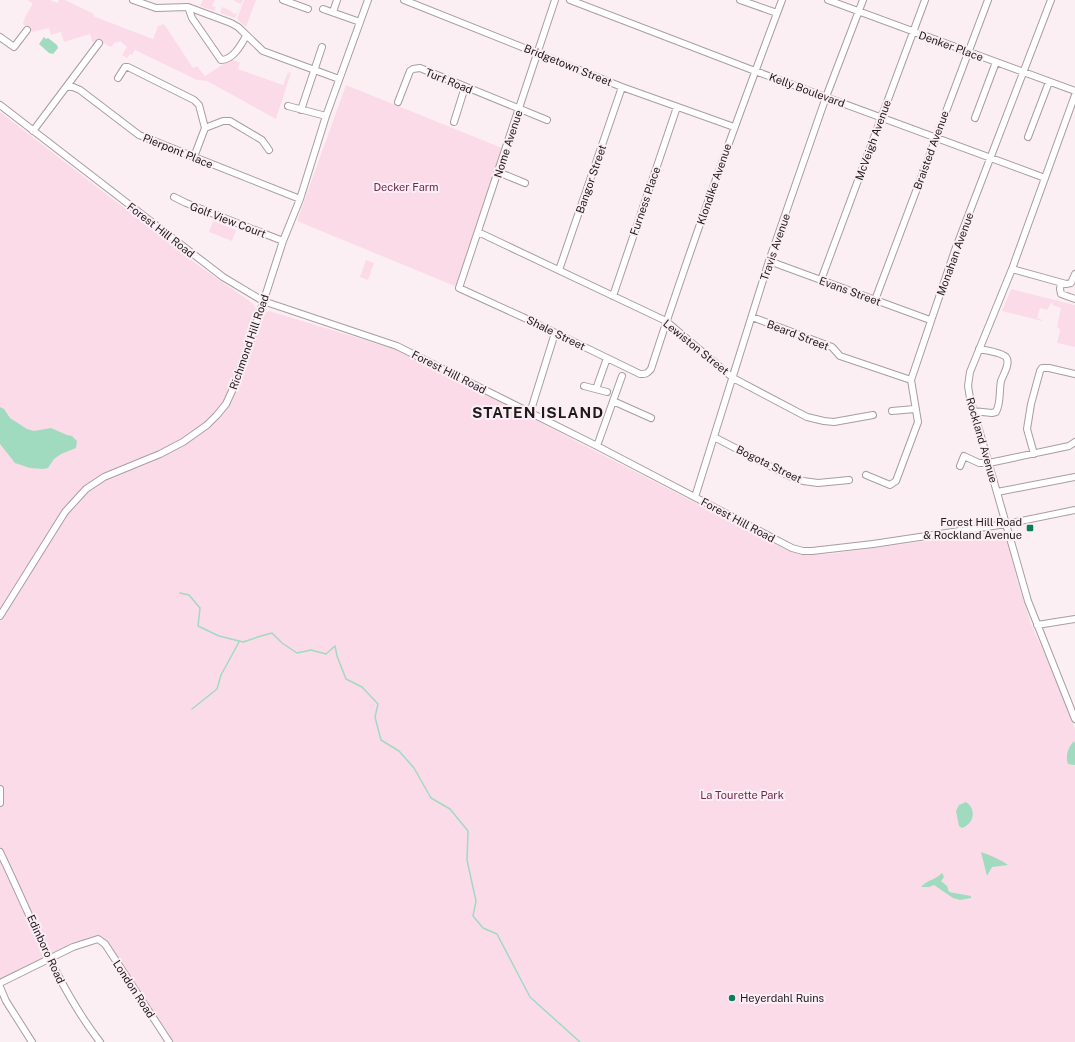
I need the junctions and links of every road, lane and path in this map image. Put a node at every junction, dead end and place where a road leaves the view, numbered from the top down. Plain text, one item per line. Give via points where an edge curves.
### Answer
1 (133, 0) edge
2 (285, 0) edge
3 (337, 0) edge
4 (368, 0) edge
5 (404, 0) edge
6 (555, 0) edge
7 (570, 0) edge
8 (740, 0) edge
9 (782, 0) edge
10 (828, 0) edge
11 (862, 0) edge
12 (925, 0) edge
13 (988, 0) edge
14 (1051, 0) edge
15 (188, 7) junction
16 (308, 9) dead end
17 (323, 9) dead end
18 (858, 11) junction
19 (333, 12) junction
20 (203, 13) junction
21 (777, 14) junction
22 (360, 22) junction
23 (198, 27) junction
24 (27, 30) dead end
25 (913, 32) junction
26 (246, 36) junction
27 (0, 37) edge
28 (99, 43) dead end
29 (322, 47) dead end
30 (968, 52) junction
31 (537, 53) junction
32 (996, 62) junction
33 (314, 70) junction
34 (755, 71) junction
35 (1023, 72) junction
36 (118, 78) dead end
37 (339, 80) junction
38 (1049, 82) junction
39 (67, 87) junction
40 (465, 87) junction
41 (622, 87) junction
42 (1075, 91) edge
43 (1075, 95) edge
44 (826, 97) junction
45 (398, 102) dead end
46 (0, 105) edge
47 (288, 106) dead end
48 (677, 107) junction
49 (520, 109) junction
50 (301, 110) junction
51 (326, 116) junction
52 (881, 117) junction
53 (975, 118) dead end
54 (547, 120) dead end
55 (454, 122) dead end
56 (734, 127) junction
57 (205, 128) junction
58 (33, 131) junction
59 (1028, 137) dead end
60 (936, 138) junction
61 (268, 150) dead end
62 (194, 157) junction
63 (991, 158) junction
64 (498, 172) junction
65 (1045, 178) junction
66 (525, 183) dead end
67 (174, 197) dead end
68 (300, 199) junction
69 (478, 232) junction
70 (283, 241) junction
71 (769, 261) junction
72 (1012, 269) junction
73 (559, 270) junction
74 (1075, 274) edge
75 (821, 280) junction
76 (1061, 284) junction
77 (459, 288) joint
78 (613, 296) junction
79 (1075, 299) edge
80 (875, 300) junction
81 (263, 301) junction
82 (752, 317) junction
83 (930, 320) junction
84 (666, 321) junction
85 (555, 333) junction
86 (979, 349) junction
87 (607, 358) junction
88 (651, 370) joint
89 (1075, 374) edge
90 (622, 376) dead end
91 (733, 378) junction
92 (911, 380) junction
93 (584, 386) dead end
94 (596, 389) junction
95 (607, 392) dead end
96 (613, 401) junction
97 (916, 409) junction
98 (973, 411) junction
99 (892, 412) dead end
100 (530, 413) junction
101 (873, 415) dead end
102 (651, 418) dead end
103 (714, 437) junction
104 (1075, 442) edge
105 (597, 446) junction
106 (1034, 454) junction
107 (989, 463) junction
108 (960, 466) dead end
109 (866, 475) dead end
110 (1075, 477) edge
111 (849, 480) dead end
112 (997, 492) junction
113 (695, 497) junction
114 (1075, 510) edge
115 (1006, 524) junction
116 (0, 616) edge
117 (1075, 620) edge
118 (1037, 625) junction
119 (1073, 708) edge
120 (1075, 719) edge
121 (0, 789) edge
122 (0, 803) edge
123 (0, 852) edge
124 (51, 959) junction
125 (0, 983) edge
126 (0, 986) edge
127 (32, 1042) edge
128 (100, 1042) edge
129 (169, 1042) edge

1 - 15 street via 156,8
2 - 16 street
3 - 19 street
4 - 22 street, Richmond Hill Road
5 - 31 street, Bridgetown Street
6 - 31 street, Nome Avenue
7 - 34 street, Kelly Boulevard
8 - 21 street
9 - 21 street, Klondike Avenue
10 - 18 street, Denker Place
11 - 18 street, Travis Avenue
12 - 25 street, McVeigh Avenue
13 - 30 street, Braisted Avenue
14 - 35 street, Monahan Avenue
15 - 20 street
15 - 23 street
17 - 19 street
18 - 25 street, Denker Place
18 - 44 street, Travis Avenue
19 - 22 street
20 - 23 street
20 - 26 street via 235,24
21 - 34 street, Klondike Avenue
22 - 37 street, Richmond Hill Road
23 - 26 street via 221,60 238,51
24 - 27 street via 14,47
25 - 30 street, Denker Place
25 - 52 street, McVeigh Avenue
26 - 33 street via 263,51
28 - 39 street
29 - 33 street
30 - 32 street, Denker Place
30 - 60 street, Braisted Avenue
31 - 41 street, Bridgetown Street
31 - 49 street, Nome Avenue
32 - 35 street, Denker Place
32 - 53 street
33 - 37 street
33 - 50 street
34 - 44 street, Kelly Boulevard
34 - 56 street, Klondike Avenue
35 - 38 street, Denker Place
35 - 63 street, Monahan Avenue
36 - 57 street via 125,67 128,67 194,100 200,108
37 - 51 street, Richmond Hill Road
38 - 42 street, Denker Place
38 - 59 street
39 - 58 street
39 - 62 street, Pierpont Place via 80,90 139,135
40 - 45 street, Turf Road via 420,68 413,69 408,74
40 - 49 street, Turf Road
40 - 55 street
41 - 48 street, Bridgetown Street
41 - 73 street, Bangor Street
43 - 65 street, Rockland Avenue
44 - 52 street, Kelly Boulevard
44 - 71 street, Travis Avenue
46 - 58 street, Forest Hill Road
47 - 50 street
48 - 56 street, Bridgetown Street
48 - 78 street, Furness Place
49 - 54 street, Turf Road
49 - 64 street, Nome Avenue
50 - 51 street
51 - 68 street, Richmond Hill Road
52 - 60 street, Kelly Boulevard
52 - 75 street, McVeigh Avenue
56 - 84 street, Klondike Avenue
57 - 61 street via 230,121 262,140
57 - 62 street
58 - 81 street, Forest Hill Road via 218,273
60 - 63 street, Kelly Boulevard
60 - 80 street, Braisted Avenue
62 - 68 street, Pierpont Place
63 - 65 street, Kelly Boulevard
63 - 83 street, Monahan Avenue
64 - 66 street
64 - 69 street, Nome Avenue
65 - 72 street, Rockland Avenue
67 - 70 street, Golf View Court
68 - 70 street, Richmond Hill Road
69 - 73 street, Lewiston Street
69 - 77 street, Nome Avenue
70 - 81 street, Richmond Hill Road
71 - 75 street, Evans Street
71 - 82 street, Travis Avenue
72 - 76 street
72 - 86 street, Rockland Avenue
73 - 78 street, Lewiston Street
74 - 76 street via 1071,283
75 - 80 street, Evans Street
76 - 79 street via 1061,294
77 - 85 street, Shale Street
78 - 84 street, Lewiston Street
80 - 83 street, Evans Street
81 - 100 street, Forest Hill Road via 397,346
81 - 116 street, Richmond Hill Road via 239,375 218,415 195,434 172,448 114,472 86,489 65,512
82 - 91 street, Travis Avenue
82 - 92 street, Beard Street via 832,347 840,356
83 - 92 street, Monahan Avenue
84 - 88 street, Klondike Avenue
84 - 91 street, Lewiston Street
85 - 87 street, Shale Street
85 - 100 street
86 - 98 street, Rockland Avenue via 968,381
86 - 98 street via 1002,354 1008,362 1001,381 996,412
87 - 88 street, Shale Street via 640,374
87 - 94 street
89 - 106 street via 1049,368 1040,370 1027,429
90 - 96 street
91 - 101 street, Lewiston Street via 814,419 842,421
91 - 103 street, Travis Avenue
92 - 97 street, Monahan Avenue
93 - 94 street
94 - 95 street
96 - 102 street
96 - 105 street
97 - 99 street
97 - 109 street, Monahan Avenue via 918,422 896,482 890,485
98 - 107 street, Rockland Avenue
100 - 105 street, Forest Hill Road
103 - 111 street, Bogota Street via 803,481 818,483
103 - 113 street, Travis Avenue
104 - 106 street via 1069,446
105 - 113 street, Forest Hill Road
106 - 107 street
107 - 108 street via 979,463 964,456
107 - 112 street, Rockland Avenue
110 - 112 street
112 - 115 street, Rockland Avenue
113 - 115 street, Forest Hill Road via 792,548 803,551 873,544
114 - 115 street, Forest Hill Road
115 - 118 street, Rockland Avenue
117 - 118 street
118 - 119 street, Rockland Avenue
119 - 120 street, Rockland Avenue
121 - 122 street
123 - 124 street, Edinboro Road
124 - 125 street
124 - 128 street, Edinboro Road via 71,999
124 - 129 street, London Road via 73,947 96,940 101,941
126 - 127 street via 6,1001

